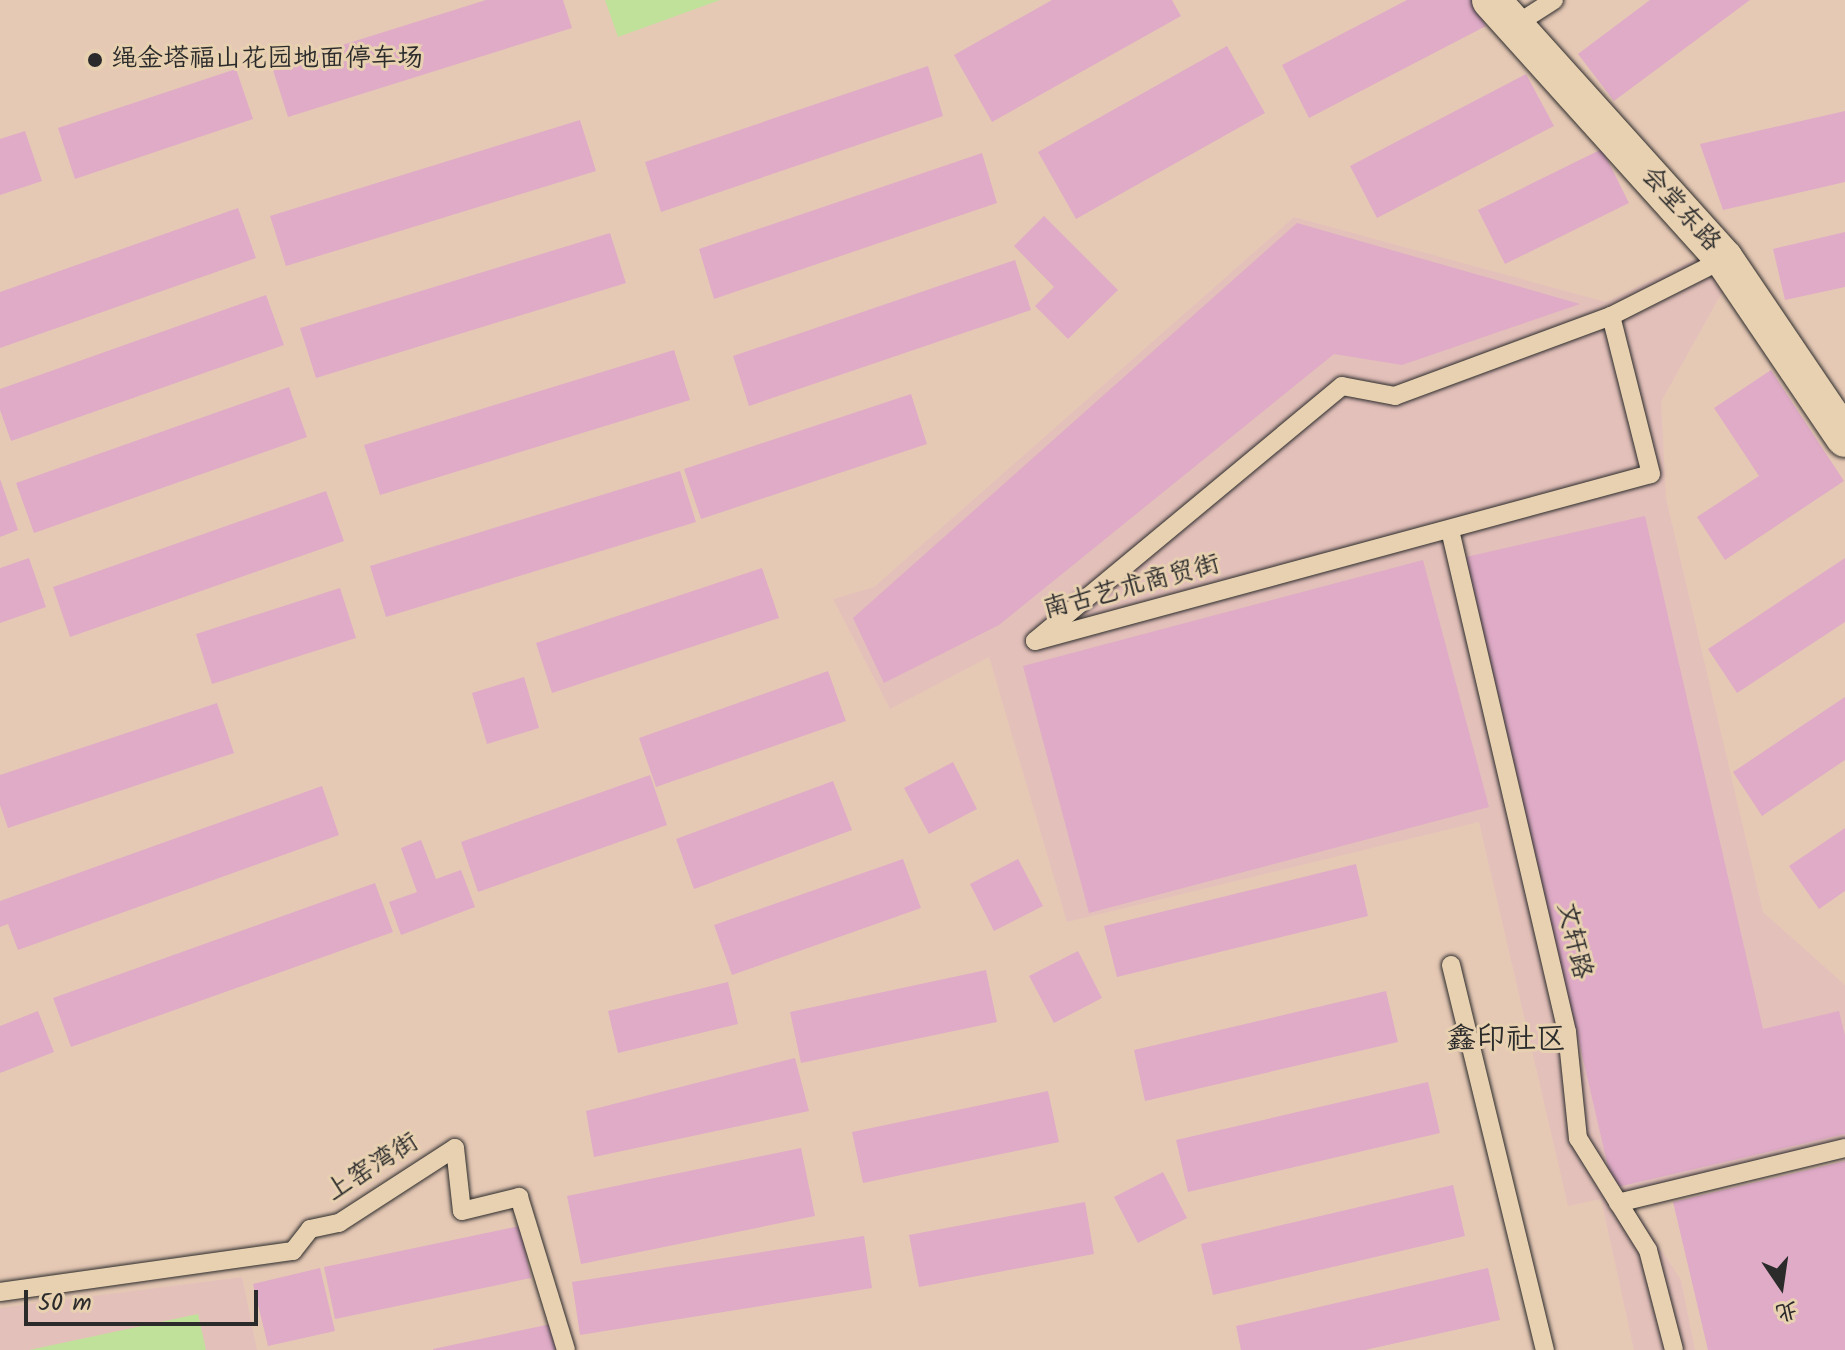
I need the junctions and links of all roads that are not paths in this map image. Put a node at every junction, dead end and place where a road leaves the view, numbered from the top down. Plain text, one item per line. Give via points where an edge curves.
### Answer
1 (1554, 0) edge
2 (1502, 13) edge
3 (1724, 259) junction
4 (1611, 316) junction
5 (1845, 438) edge
6 (1450, 530) junction
7 (1451, 965) dead end
8 (1845, 1148) edge
9 (1618, 1203) junction
10 (0, 1292) edge
11 (566, 1350) edge
12 (1545, 1350) edge
13 (1674, 1350) edge

1 - 2 lane
2 - 3 street, 会堂东路
3 - 4 lane, 南古艺术商贸街
3 - 5 street, 会堂东路
4 - 6 lane, 南古艺术商贸街 via 1651,474
4 - 6 lane, 南古艺术商贸街 via 1395,396 1342,386 1035,641
6 - 9 lane, 文轩路 via 1567,1032 1578,1138
7 - 12 lane
8 - 9 lane
9 - 13 lane, 文轩路 via 1648,1250
10 - 11 lane, 上窑湾街 via 293,1251 310,1229 339,1223 455,1148 462,1211 519,1197

